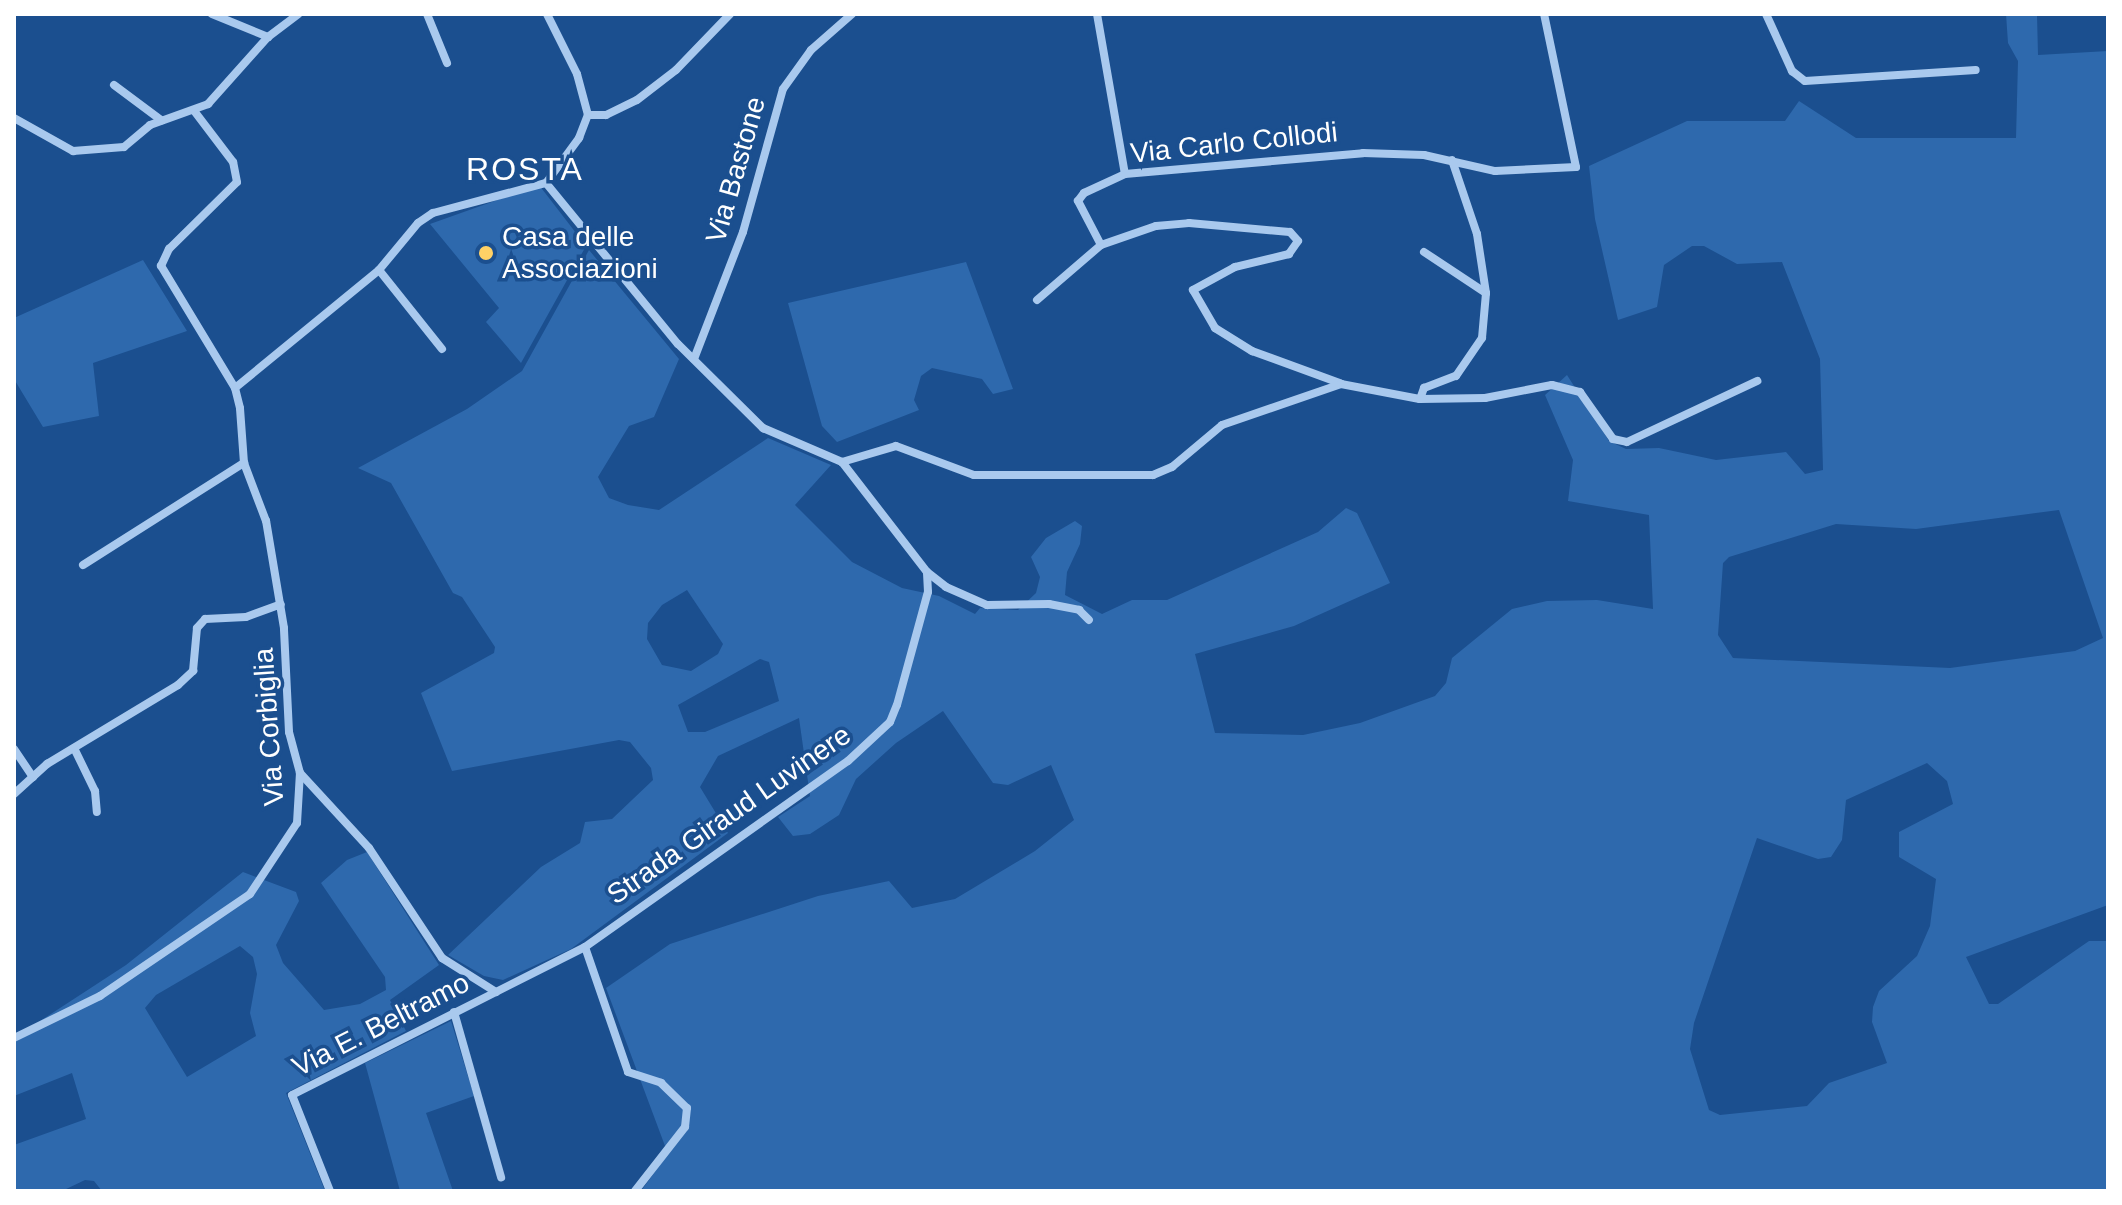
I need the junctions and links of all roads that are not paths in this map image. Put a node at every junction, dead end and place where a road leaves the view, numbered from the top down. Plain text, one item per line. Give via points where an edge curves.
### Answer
1 (212, 14) edge
2 (298, 14) edge
3 (427, 14) edge
4 (547, 14) edge
5 (730, 14) edge
6 (852, 14) edge
7 (1097, 14) edge
8 (1544, 14) edge
9 (1766, 14) edge
10 (268, 37) junction
11 (447, 63) dead end
12 (1976, 70) dead end
13 (114, 85) dead end
14 (195, 112) junction
15 (588, 115) junction
16 (14, 118) edge
17 (161, 120) junction
18 (1452, 160) junction
19 (1125, 174) junction
20 (546, 183) junction
21 (1101, 245) junction
22 (1424, 252) dead end
23 (379, 270) junction
24 (1486, 293) junction
25 (1037, 300) dead end
26 (442, 349) dead end
27 (694, 359) junction
28 (1757, 381) dead end
29 (1341, 384) junction
30 (235, 388) junction
31 (1420, 399) junction
32 (842, 462) junction
33 (244, 463) junction
34 (83, 565) dead end
35 (927, 572) junction
36 (281, 604) junction
37 (1089, 620) dead end
38 (74, 748) junction
39 (14, 749) edge
40 (300, 773) junction
41 (33, 777) junction
42 (14, 794) edge
43 (97, 812) dead end
44 (585, 947) junction
45 (496, 992) junction
46 (454, 1012) junction
47 (14, 1038) edge
48 (501, 1177) dead end
49 (636, 1189) edge
50 (330, 1191) edge

1 - 10 street
2 - 10 street
3 - 11 street
4 - 15 street via 577,74
5 - 15 street via 676,70 637,100 606,115
6 - 27 street, Via Bastone via 811,50 783,89 752,206 705,342
7 - 19 street
8 - 18 street, Via Carlo Collodi via 1576,167 1495,171
9 - 12 street via 1792,71 1805,81
10 - 14 street
13 - 17 street
14 - 17 street
14 - 30 street, Via Corbiglia via 233,162 237,182 169,249 161,266
15 - 20 street via 579,138
16 - 17 street via 73,151 124,147
18 - 19 street, Via Carlo Collodi via 1363,153
18 - 24 street via 1477,234
19 - 21 street, Via Carlo Collodi via 1078,201
20 - 23 street via 433,213 418,223
20 - 27 street
21 - 25 street
21 - 29 street via 1156,226 1189,223 1290,232 1298,241 1289,254 1235,267 1193,290 1215,328 1239,344 1306,375
22 - 24 street
23 - 26 street
23 - 30 street
24 - 31 street via 1482,338 1456,376 1424,388
27 - 32 street via 763,428
28 - 31 street via 1627,442 1613,439 1580,392 1552,385 1485,398
29 - 31 street
29 - 32 street via 1222,425 1172,467 1153,475 974,475 896,446
30 - 33 street, Via Corbiglia
32 - 35 street
33 - 34 street
33 - 36 street, Via Corbiglia via 266,521
35 - 37 street via 987,605 1049,604 1079,610
35 - 44 street, Strada Giraud Luvinere via 928,592 890,722 848,761
36 - 38 street via 246,617 205,619 197,628 193,671
36 - 40 street, Via Corbiglia via 289,732
38 - 41 street
38 - 43 street via 95,791
39 - 41 street
40 - 45 street via 369,848 442,958
40 - 47 street, Via Corbiglia via 297,823 250,894 100,996
41 - 42 street
44 - 45 street, Strada Giraud Luvinere
44 - 49 street via 628,1072 661,1083 687,1108 685,1127
45 - 46 street, Via E. Beltramo
46 - 48 street
46 - 50 street, Via E. Beltramo via 292,1095

